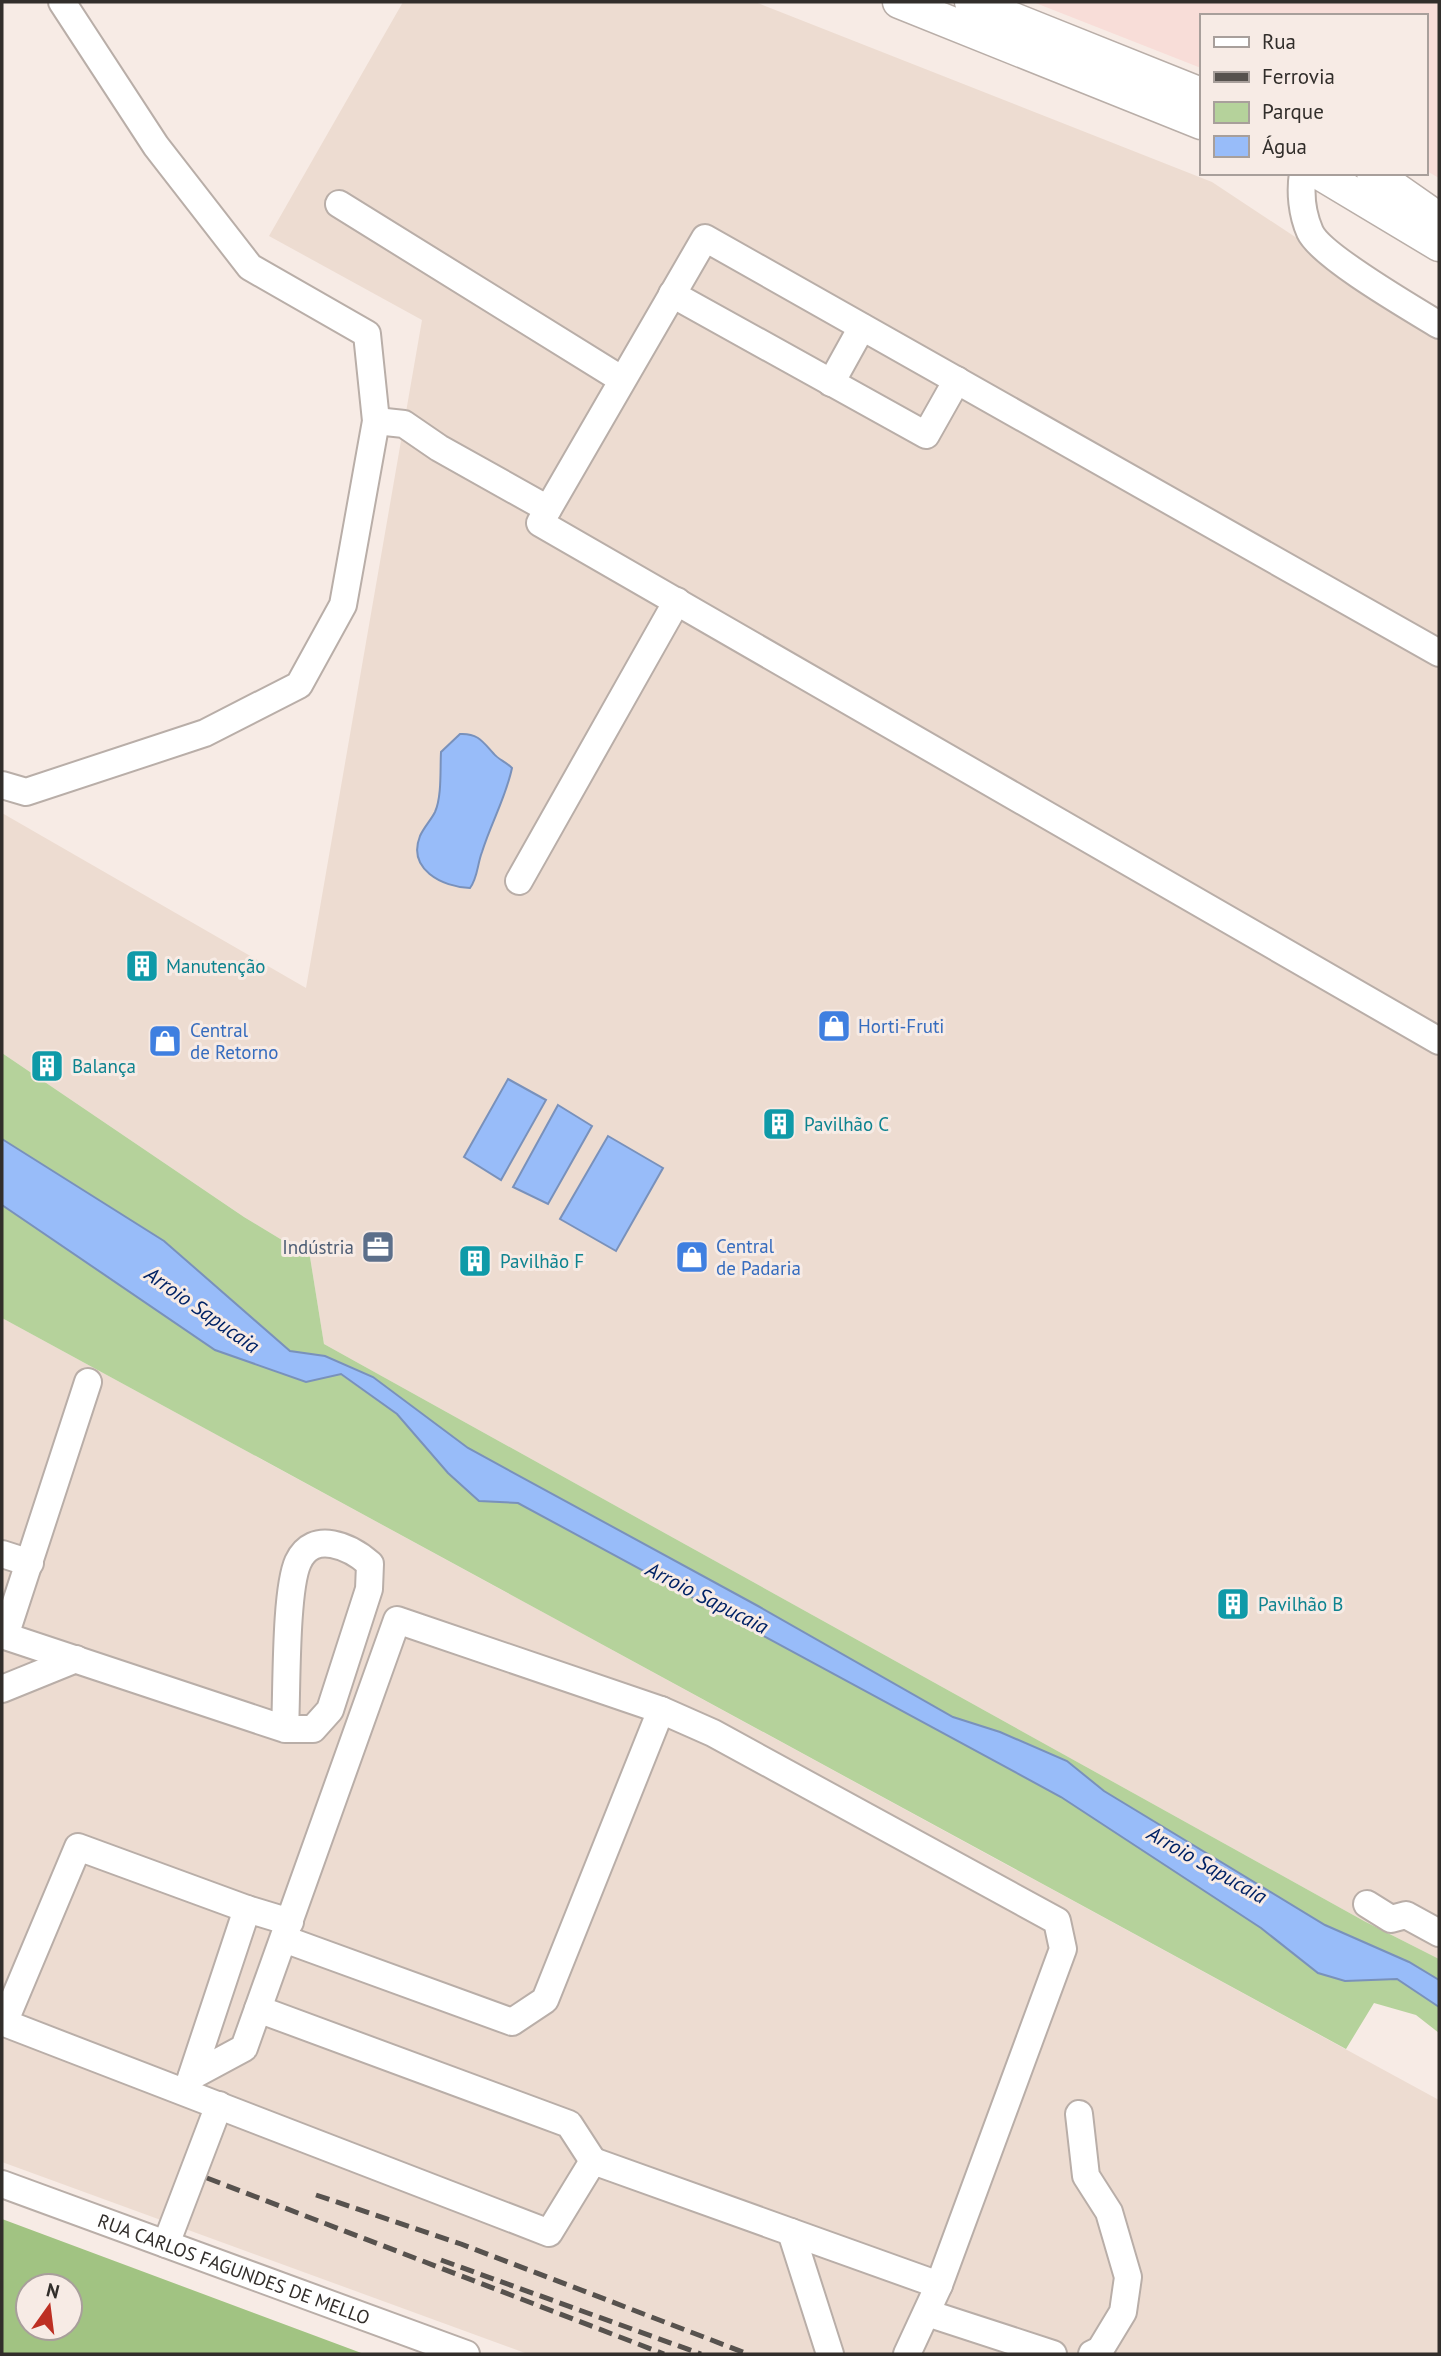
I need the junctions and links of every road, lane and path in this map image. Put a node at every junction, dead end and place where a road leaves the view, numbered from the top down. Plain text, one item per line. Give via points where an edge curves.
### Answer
1 (62, 2) edge
2 (899, 2) edge
3 (971, 2) edge
4 (1200, 94) edge
5 (1200, 123) edge
6 (1303, 175) edge
7 (1322, 175) edge
8 (1376, 175) edge
9 (339, 204) dead end
10 (1439, 219) edge
11 (1439, 245) edge
12 (672, 293) junction
13 (1439, 325) edge
14 (862, 327) junction
15 (621, 379) junction
16 (957, 380) junction
17 (831, 383) junction
18 (376, 421) junction
19 (548, 509) junction
20 (677, 601) junction
21 (1439, 653) edge
22 (2, 785) edge
23 (519, 881) dead end
24 (1439, 1041) edge
25 (88, 1382) dead end
26 (2, 1554) edge
27 (30, 1563) junction
28 (3, 1635) edge
29 (76, 1658) junction
30 (2, 1689) edge
31 (661, 1710) junction
32 (285, 1729) junction
33 (1367, 1904) dead end
34 (247, 1909) junction
35 (287, 1930) junction
36 (1439, 1933) edge
37 (258, 2009) junction
38 (3, 2022) edge
39 (189, 2084) junction
40 (219, 2105) junction
41 (1079, 2114) dead end
42 (593, 2161) junction
43 (2, 2184) edge
44 (791, 2232) junction
45 (166, 2244) junction
46 (939, 2285) junction
47 (926, 2313) junction
48 (466, 2354) edge
49 (830, 2354) edge
50 (907, 2354) edge
51 (1053, 2354) edge
52 (1092, 2354) edge

1 - 18 street via 156,146 250,267 368,334
2 - 5 main road
3 - 4 main road
6 - 13 street via 1300,193 1311,234 1356,273
7 - 11 main road
8 - 10 main road
9 - 15 street
12 - 14 street via 705,238
12 - 15 street
12 - 17 street
14 - 16 street
14 - 17 street
15 - 19 street
16 - 17 street via 926,435
16 - 21 street
18 - 19 street via 404,424
18 - 22 street via 343,604 299,685 205,733 26,792
19 - 20 street via 540,523
20 - 23 street
20 - 24 street
25 - 27 street via 36,1511
26 - 27 street
27 - 28 street
28 - 29 street
29 - 30 street
29 - 32 street
31 - 35 street via 544,2000 512,2022
31 - 35 street via 397,1620
31 - 46 street via 713,1732 1056,1921 1063,1949
32 - 32 street via 292,1589 298,1561 311,1547 335,1543 370,1564 369,1589 330,1710 313,1730
33 - 36 street via 1391,1919 1406,1915
34 - 35 street
34 - 38 street via 78,1847
34 - 39 street
35 - 37 street
37 - 39 street via 244,2048
37 - 42 street via 569,2124
38 - 39 street
39 - 40 street
40 - 42 street via 549,2233
40 - 45 street
41 - 52 street via 1086,2176 1109,2211 1128,2277 1124,2312 1100,2350
42 - 44 street
43 - 45 street, RUA CARLOS FAGUNDES DE MELLO
44 - 46 street
44 - 49 street
45 - 48 street, RUA CARLOS FAGUNDES DE MELLO
46 - 47 street
47 - 50 street
47 - 51 street

